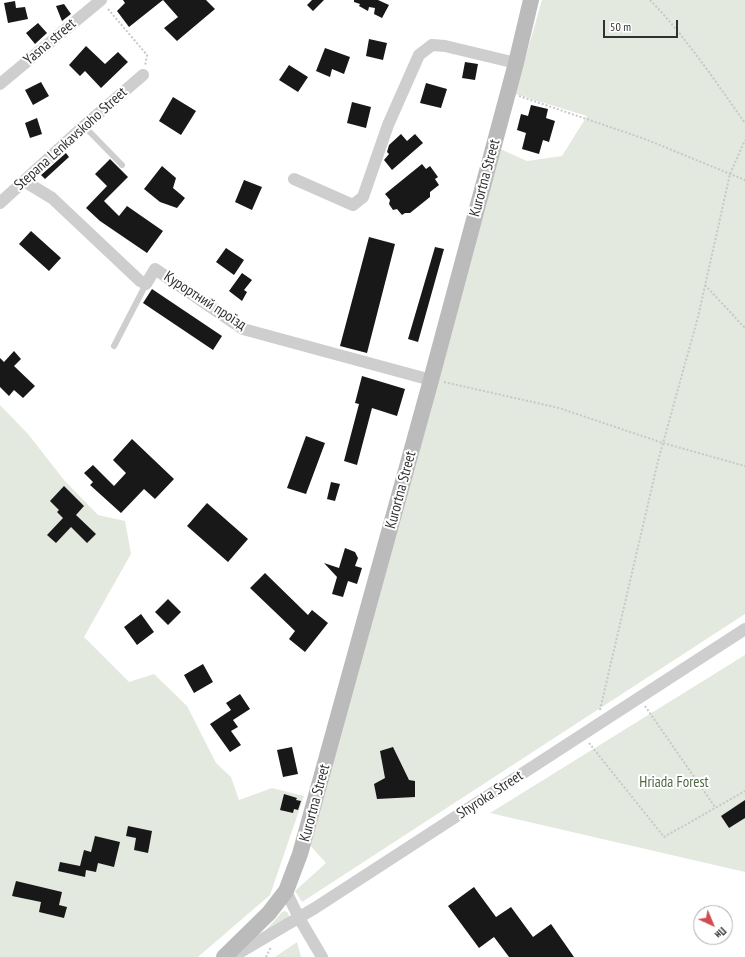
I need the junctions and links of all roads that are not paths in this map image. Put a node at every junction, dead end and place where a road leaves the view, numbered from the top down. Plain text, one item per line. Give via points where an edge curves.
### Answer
1 (101, 0) edge
2 (531, 0) edge
3 (516, 63) junction
4 (143, 75) road end
5 (0, 84) edge
6 (84, 126) junction
7 (122, 165) dead end
8 (294, 179) dead end
9 (24, 181) junction
10 (1, 201) edge
11 (146, 284) junction
12 (114, 346) dead end
13 (431, 380) junction
14 (745, 629) edge
15 (286, 891) junction
16 (300, 918) junction
17 (224, 957) edge
18 (232, 957) edge
19 (322, 957) edge

1 - 5 street, Yasna street
2 - 3 main road, Kurortna Street
3 - 8 street via 432,45 419,55 388,125 364,197 353,205
3 - 13 main road, Kurortna Street
4 - 6 street, Stepana Lenkavskoho Street
6 - 7 lane
6 - 9 street, Stepana Lenkavskoho Street
9 - 10 street, Stepana Lenkavskoho Street
9 - 11 street via 52,198
11 - 12 lane, Курортний проїзд
11 - 13 street, Курортний проїзд via 155,269 243,329
13 - 15 main road, Kurortna Street via 300,854
14 - 16 street, Shyroka Street
15 - 16 street
15 - 17 main road, Kurortna Street via 269,913
16 - 18 street, Shyroka Street
16 - 19 street

